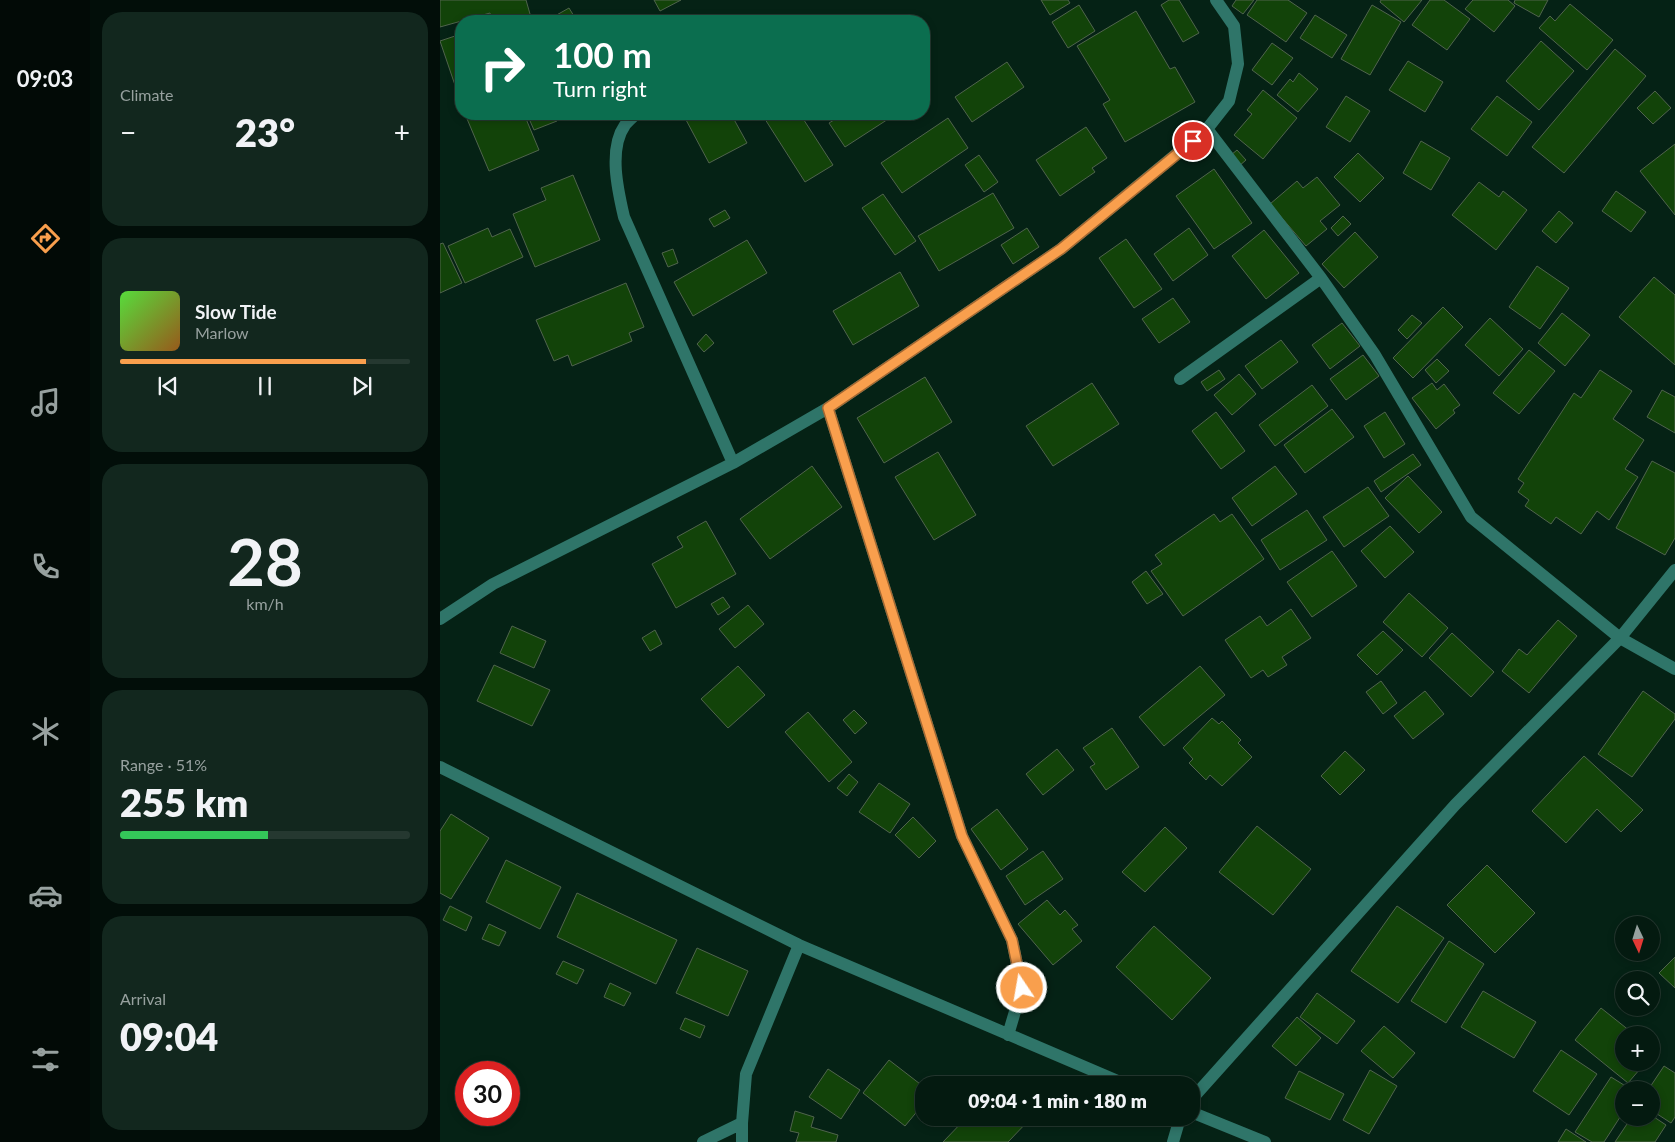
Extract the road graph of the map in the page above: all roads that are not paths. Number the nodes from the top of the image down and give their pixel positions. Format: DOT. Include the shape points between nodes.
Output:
graph roads {
  1 [pos="1216,0"];
  2 [pos="630,120"];
  3 [pos="1207,129"];
  4 [pos="1321,278"];
  5 [pos="1180,379"];
  6 [pos="828,408"];
  7 [pos="733,463"];
  8 [pos="1675,570"];
  9 [pos="440,619"];
  10 [pos="1620,638"];
  11 [pos="1675,669"];
  12 [pos="440,767"];
  13 [pos="799,945"];
  14 [pos="1008,1035"];
  15 [pos="1105,1076"];
  16 [pos="1200,1090"];
  17 [pos="1200,1116"];
  18 [pos="742,1123"];
  19 [pos="1178,1126"];
  20 [pos="703,1142"];
  21 [pos="742,1142"];
  22 [pos="1173,1142"];
  23 [pos="1265,1142"];
  1 -- 3 [label="street" via="1234,26 1238,64 1230,101"];
  2 -- 7 [label="street" via="624,126 617,148 616,180 624,217"];
  3 -- 4 [label="street"];
  3 -- 6 [label="street" via="1061,249"];
  4 -- 5 [label="street"];
  4 -- 10 [label="street" via="1375,355 1471,517"];
  6 -- 7 [label="street"];
  6 -- 14 [label="street" via="962,836 1012,940 1022,988"];
  7 -- 9 [label="street" via="494,584"];
  8 -- 10 [label="street"];
  10 -- 11 [label="street"];
  10 -- 16 [label="street" via="1455,805"];
  12 -- 13 [label="street"];
  13 -- 14 [label="street"];
  13 -- 18 [label="street" via="746,1074"];
  14 -- 15 [label="street"];
  17 -- 23 [label="street"];
  18 -- 20 [label="street"];
  18 -- 21 [label="street"];
  19 -- 22 [label="street"];
}
